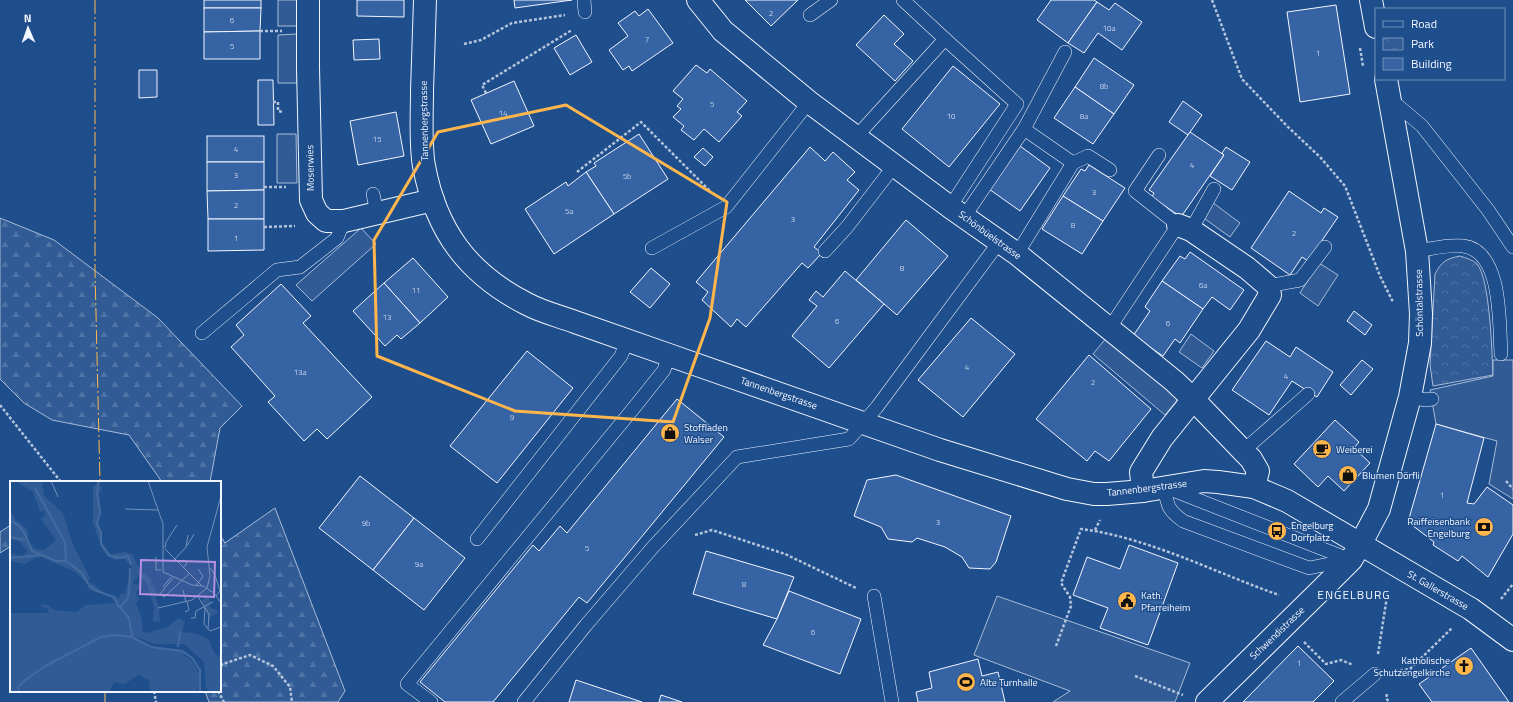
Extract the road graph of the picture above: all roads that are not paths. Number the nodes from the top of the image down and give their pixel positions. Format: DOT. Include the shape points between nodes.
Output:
graph roads {
  1 [pos="308,0"];
  2 [pos="425,0"];
  3 [pos="698,0"];
  4 [pos="831,0"];
  5 [pos="903,0"];
  6 [pos="1371,0"];
  7 [pos="810,16"];
  8 [pos="1375,22"];
  9 [pos="945,39"];
  10 [pos="1065,52"];
  11 [pos="1387,88"];
  12 [pos="810,102"];
  13 [pos="1024,129"];
  14 [pos="856,137"];
  15 [pos="1159,155"];
  16 [pos="1073,163"];
  17 [pos="894,166"];
  18 [pos="1110,170"];
  19 [pos="1214,189"];
  20 [pos="432,200"];
  21 [pos="957,212"];
  22 [pos="344,221"];
  23 [pos="1185,227"];
  24 [pos="1325,247"];
  25 [pos="1513,247"];
  26 [pos="652,248"];
  27 [pos="1008,248"];
  28 [pos="825,251"];
  29 [pos="1417,251"];
  30 [pos="1268,286"];
  31 [pos="1110,329"];
  32 [pos="202,333"];
  33 [pos="627,341"];
  34 [pos="1501,354"];
  35 [pos="669,355"];
  36 [pos="1308,394"];
  37 [pos="1410,397"];
  38 [pos="1194,400"];
  39 [pos="1432,400"];
  40 [pos="864,423"];
  41 [pos="1243,451"];
  42 [pos="1164,487"];
  43 [pos="1254,487"];
  44 [pos="1143,491"];
  45 [pos="477,539"];
  46 [pos="1356,552"];
  47 [pos="874,596"];
  48 [pos="1513,640"];
  49 [pos="1376,674"];
  50 [pos="431,702"];
  51 [pos="524,702"];
  52 [pos="892,702"];
  53 [pos="1207,702"];
  54 [pos="1342,702"];
  1 -- 22 [label="street, Moserwies" via="311,200 316,213 326,221"];
  2 -- 20 [label="street, Tannenbergstrasse" via="422,116 424,165"];
  3 -- 12 [label="street, Schönbüelstrasse" via="723,31"];
  4 -- 7 [label="lane"];
  5 -- 9 [label="lane"];
  6 -- 8 [label="street"];
  9 -- 14 [label="lane"];
  9 -- 21 [label="lane" via="1017,104"];
  10 -- 13 [label="lane"];
  11 -- 25 [label="lane" via="1422,126 1488,210"];
  11 -- 29 [label="street, Schöntalstrasse"];
  12 -- 14 [label="street, Schönbüelstrasse"];
  12 -- 26 [label="lane" via="726,207"];
  13 -- 16 [label="lane"];
  13 -- 21 [label="lane"];
  14 -- 17 [label="street, Schönbüelstrasse"];
  15 -- 23 [label="lane" via="1135,190"];
  16 -- 18 [label="lane" via="1088,156"];
  16 -- 27 [label="lane"];
  17 -- 21 [label="street, Schönbüelstrasse"];
  17 -- 28 [label="lane"];
  19 -- 23 [label="lane"];
  20 -- 22 [label="street, Moserwies" via="375,204"];
  20 -- 33 [label="street, Tannenbergstrasse" via="450,237 487,280 527,304"];
  21 -- 27 [label="street, Schönbüelstrasse"];
  22 -- 32 [label="lane" via="338,238 300,267 277,270"];
  23 -- 30 [label="street" via="1247,268"];
  23 -- 31 [label="lane"];
  24 -- 30 [label="lane" via="1300,280"];
  27 -- 31 [label="street, Schönbüelstrasse"];
  27 -- 40 [label="lane"];
  29 -- 34 [label="lane" via="1462,245 1475,250 1485,259 1495,286"];
  29 -- 37 [label="street, Schöntalstrasse" via="1420,343"];
  30 -- 38 [label="street" via="1270,294 1249,330"];
  31 -- 38 [label="street, Schönbüelstrasse"];
  33 -- 35 [label="street, Tannenbergstrasse"];
  33 -- 45 [label="lane" via="621,356"];
  35 -- 40 [label="street, Tannenbergstrasse"];
  35 -- 50 [label="lane" via="664,370 637,404 407,684"];
  36 -- 41 [label="lane"];
  37 -- 39 [label="lane"];
  37 -- 46 [label="street, Schöntalstrasse" via="1379,509"];
  38 -- 41 [label="street, Schönbüelstrasse"];
  38 -- 44 [label="street" via="1162,438 1141,472"];
  40 -- 44 [label="street, Tannenbergstrasse" via="940,450 1067,489 1094,494"];
  40 -- 51 [label="lane" via="849,439 737,457 653,547"];
  41 -- 43 [label="street, Schönbüelstrasse" via="1258,471"];
  42 -- 43 [label="street, Tannenbergstrasse" via="1204,481"];
  42 -- 44 [label="street, Tannenbergstrasse"];
  42 -- 46 [label="lane"];
  42 -- 46 [label="lane" via="1167,505 1183,521 1309,568"];
  43 -- 46 [label="street, Tannenbergstrasse" via="1287,501"];
  46 -- 48 [label="street, St. Gallerstrasse" via="1470,609"];
  46 -- 53 [label="street, Schwendistrasse"];
  47 -- 52 [label="lane"];
  49 -- 54 [label="lane"];
}
